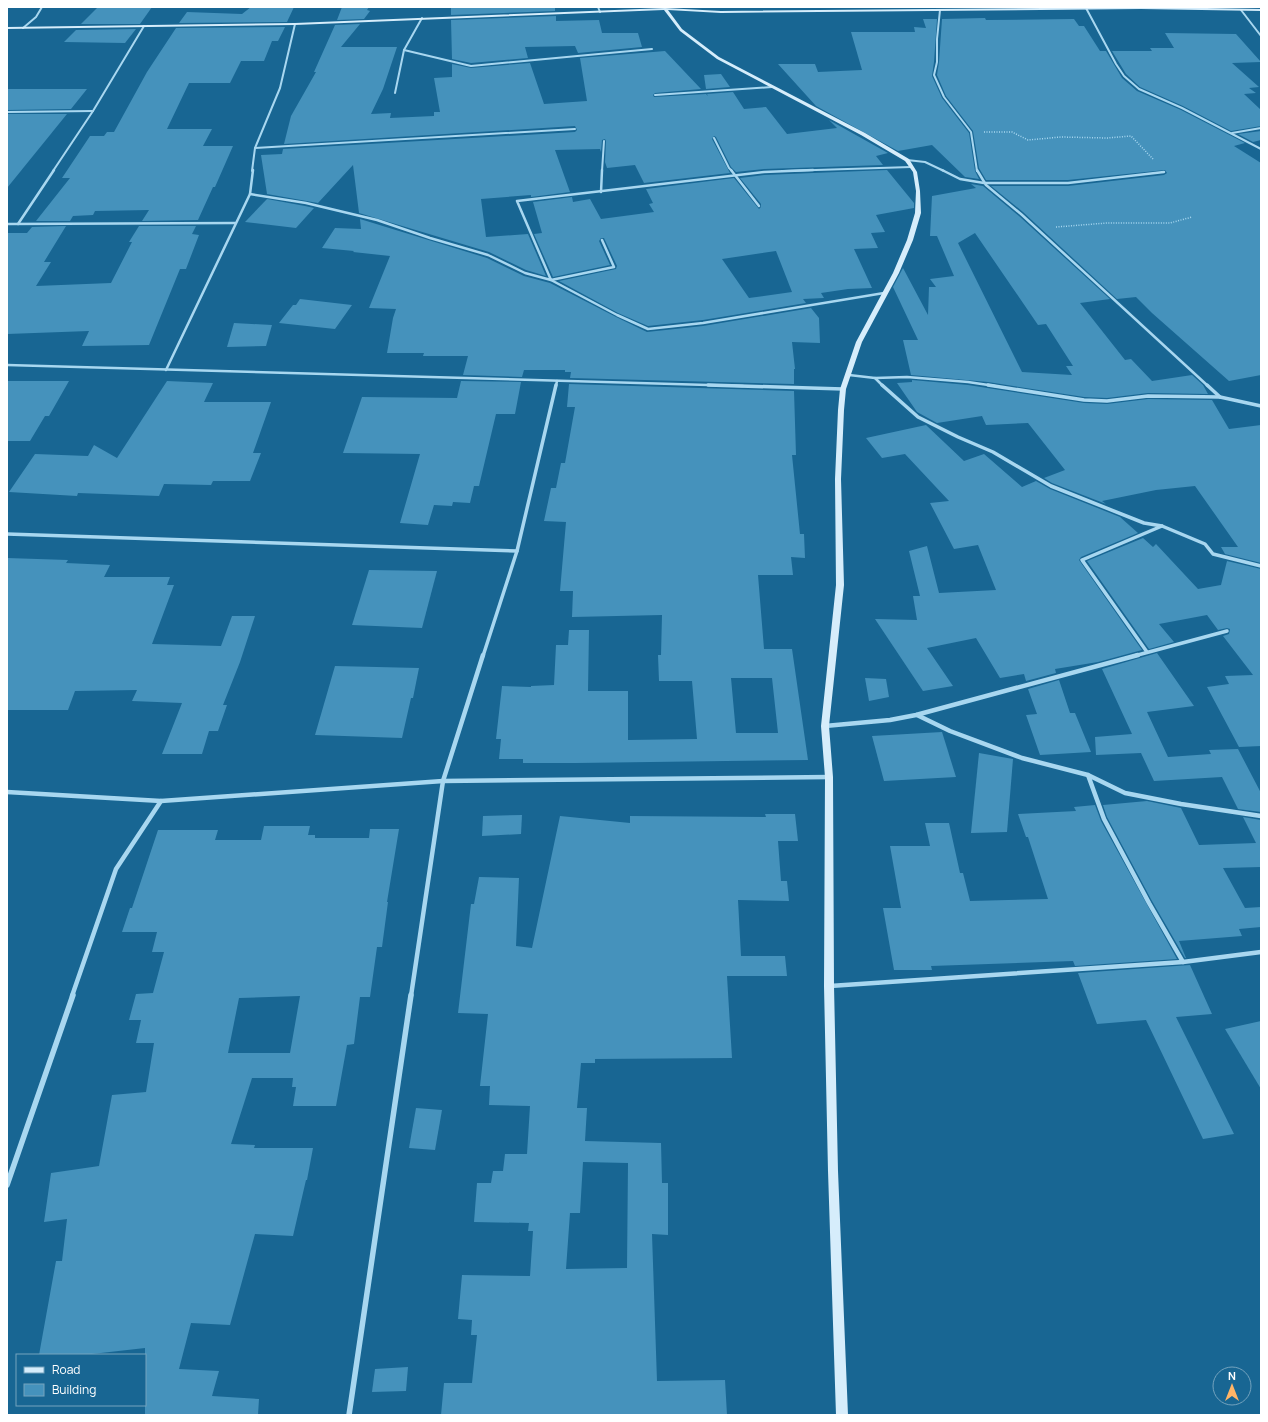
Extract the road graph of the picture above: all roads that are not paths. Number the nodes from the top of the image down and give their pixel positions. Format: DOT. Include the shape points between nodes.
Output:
graph roads {
  1 [pos="42,7"];
  2 [pos="598,7"];
  3 [pos="1141,7"];
  4 [pos="961,8"];
  5 [pos="1086,8"];
  6 [pos="838,9"];
  7 [pos="665,10"];
  8 [pos="940,10"];
  9 [pos="1241,10"];
  10 [pos="1261,10"];
  11 [pos="600,12"];
  12 [pos="422,18"];
  13 [pos="295,24"];
  14 [pos="144,26"];
  15 [pos="7,28"];
  16 [pos="23,28"];
  17 [pos="1261,36"];
  18 [pos="652,49"];
  19 [pos="404,50"];
  20 [pos="772,87"];
  21 [pos="395,93"];
  22 [pos="655,95"];
  23 [pos="92,111"];
  24 [pos="7,112"];
  25 [pos="1261,128"];
  26 [pos="575,129"];
  27 [pos="1231,134"];
  28 [pos="714,138"];
  29 [pos="604,141"];
  30 [pos="255,148"];
  31 [pos="1261,149"];
  32 [pos="909,163"];
  33 [pos="1164,172"];
  34 [pos="736,175"];
  35 [pos="984,183"];
  36 [pos="601,192"];
  37 [pos="250,194"];
  38 [pos="759,206"];
  39 [pos="236,222"];
  40 [pos="7,224"];
  41 [pos="18,224"];
  42 [pos="602,240"];
  43 [pos="551,280"];
  44 [pos="884,293"];
  45 [pos="7,365"];
  46 [pos="166,370"];
  47 [pos="849,375"];
  48 [pos="875,378"];
  49 [pos="557,381"];
  50 [pos="843,389"];
  51 [pos="1220,397"];
  52 [pos="1261,406"];
  53 [pos="1162,526"];
  54 [pos="7,534"];
  55 [pos="517,551"];
  56 [pos="1261,566"];
  57 [pos="1227,631"];
  58 [pos="1147,652"];
  59 [pos="916,715"];
  60 [pos="825,726"];
  61 [pos="1088,775"];
  62 [pos="829,777"];
  63 [pos="443,781"];
  64 [pos="7,792"];
  65 [pos="161,800"];
  66 [pos="1261,816"];
  67 [pos="1261,952"];
  68 [pos="1183,962"];
  69 [pos="829,986"];
  70 [pos="7,1185"];
  71 [pos="349,1415"];
  72 [pos="842,1415"];
  1 -- 16 [label="street" via="36,18"];
  2 -- 11 [label="street"];
  3 -- 5 [label="street"];
  3 -- 9 [label="street"];
  4 -- 5 [label="street"];
  4 -- 8 [label="street"];
  5 -- 27 [label="street" via="1116,64 1139,90 1182,108"];
  6 -- 7 [label="street" via="721,12"];
  6 -- 8 [label="street"];
  7 -- 11 [label="street"];
  7 -- 20 [label="street" via="681,30 718,58"];
  8 -- 35 [label="street" via="934,75 944,97 971,132 975,164"];
  9 -- 10 [label="street"];
  9 -- 17 [label="street"];
  11 -- 12 [label="street"];
  12 -- 13 [label="street"];
  12 -- 19 [label="street"];
  13 -- 14 [label="street"];
  13 -- 30 [label="street" via="280,88"];
  14 -- 16 [label="street"];
  14 -- 23 [label="street"];
  15 -- 16 [label="street"];
  18 -- 19 [label="street" via="471,66"];
  19 -- 21 [label="street"];
  20 -- 22 [label="street"];
  20 -- 32 [label="street" via="870,138"];
  23 -- 24 [label="street"];
  23 -- 41 [label="street"];
  25 -- 27 [label="street"];
  26 -- 30 [label="street"];
  27 -- 31 [label="street"];
  28 -- 34 [label="street" via="729,168"];
  29 -- 36 [label="street"];
  30 -- 37 [label="street"];
  32 -- 34 [label="street"];
  32 -- 35 [label="street" via="925,162 960,179"];
  32 -- 44 [label="street" via="915,172 918,214 896,273"];
  33 -- 35 [label="street" via="1068,183"];
  34 -- 36 [label="street"];
  34 -- 38 [label="street"];
  35 -- 51 [label="street" via="1038,229"];
  36 -- 43 [label="street" via="517,200"];
  37 -- 39 [label="street"];
  37 -- 43 [label="street" via="306,203 377,220 488,255 526,273"];
  39 -- 41 [label="street"];
  39 -- 46 [label="street"];
  40 -- 41 [label="street"];
  42 -- 43 [label="street" via="614,267"];
  43 -- 44 [label="street" via="648,329 703,323"];
  44 -- 47 [label="street" via="859,342"];
  45 -- 46 [label="street"];
  46 -- 49 [label="street"];
  47 -- 48 [label="street"];
  47 -- 50 [label="street"];
  48 -- 51 [label="street" via="907,377 968,382 1084,400 1107,401 1148,396"];
  48 -- 53 [label="street" via="918,417 958,438 993,452 1051,486 1144,523"];
  49 -- 50 [label="street"];
  49 -- 55 [label="street"];
  50 -- 60 [label="street" via="838,479 840,585"];
  51 -- 52 [label="street"];
  53 -- 56 [label="street" via="1205,544 1213,554"];
  53 -- 58 [label="street" via="1082,560"];
  54 -- 55 [label="street"];
  55 -- 63 [label="street"];
  57 -- 58 [label="street"];
  58 -- 59 [label="street"];
  59 -- 60 [label="street"];
  59 -- 61 [label="street" via="950,731 1022,758"];
  60 -- 62 [label="street"];
  61 -- 66 [label="street" via="1125,793"];
  61 -- 68 [label="street" via="1104,819 1148,903"];
  62 -- 63 [label="street"];
  62 -- 69 [label="street"];
  63 -- 65 [label="street"];
  63 -- 71 [label="street"];
  64 -- 65 [label="street"];
  65 -- 70 [label="street" via="116,868"];
  67 -- 68 [label="street"];
  68 -- 69 [label="street"];
  69 -- 72 [label="street"];
}
